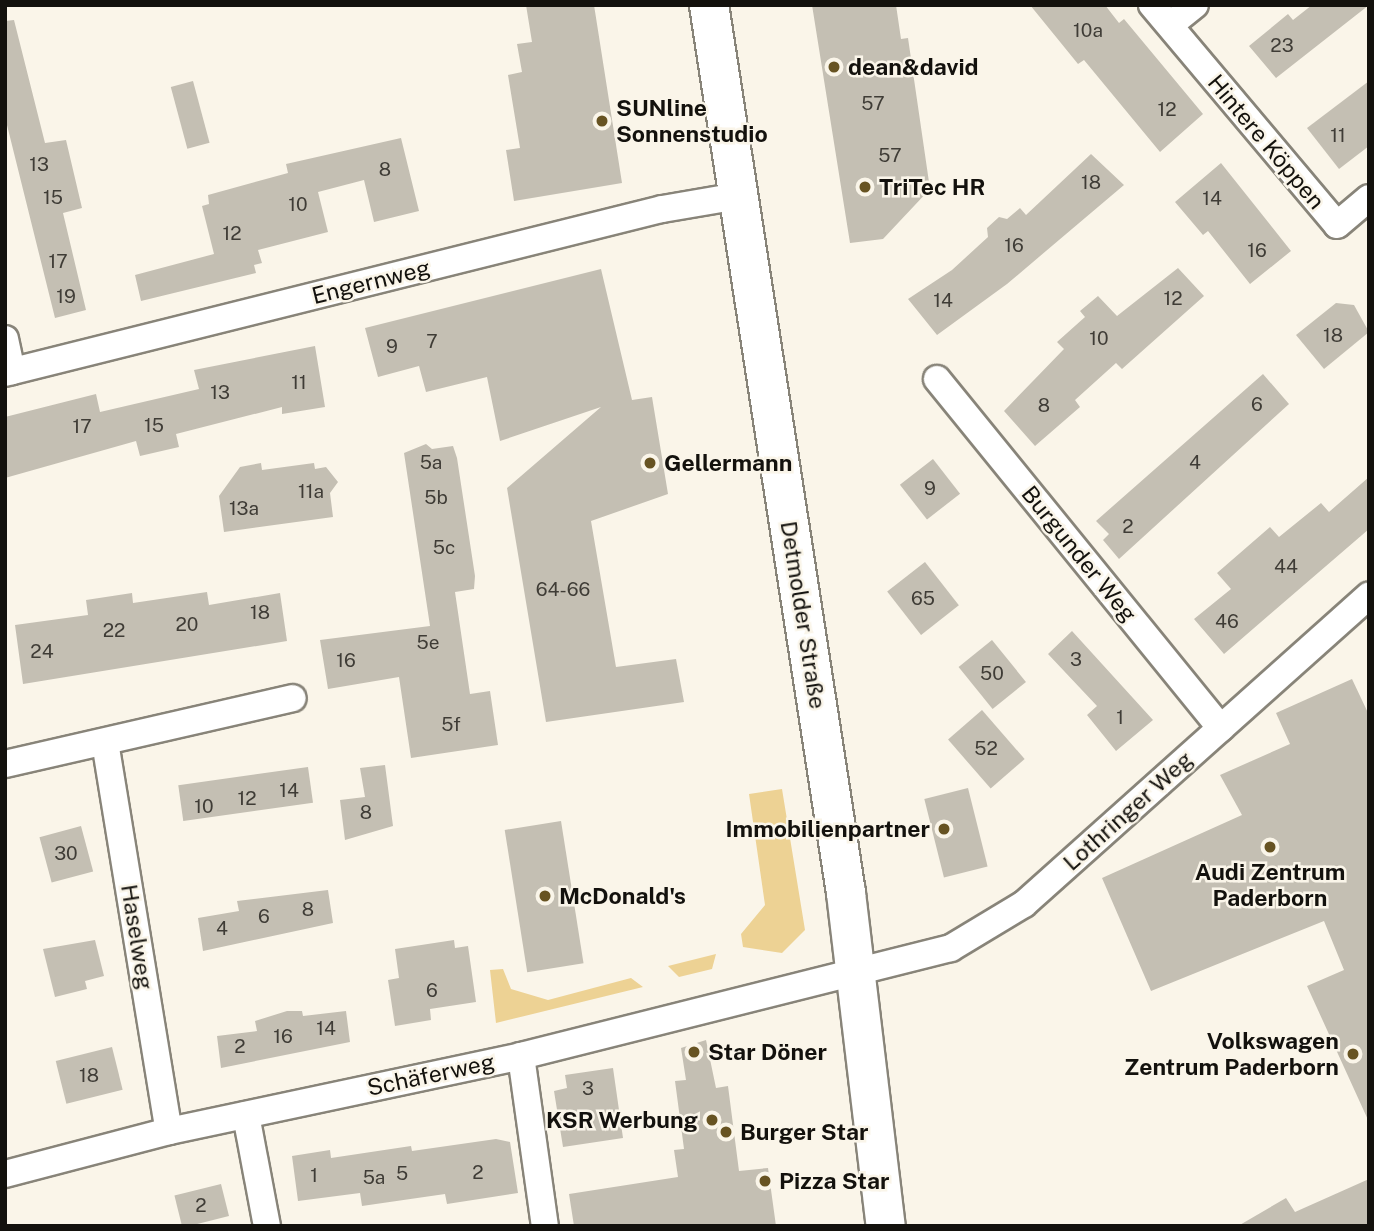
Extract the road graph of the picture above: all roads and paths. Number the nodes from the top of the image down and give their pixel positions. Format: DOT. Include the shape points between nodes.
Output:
graph roads {
  1 [pos="709,5"];
  2 [pos="1152,5"];
  3 [pos="1195,5"];
  4 [pos="1170,26"];
  5 [pos="738,197"];
  6 [pos="1369,198"];
  7 [pos="5,339"];
  8 [pos="9,372"];
  9 [pos="937,379"];
  10 [pos="1369,594"];
  11 [pos="293,698"];
  12 [pos="1221,728"];
  13 [pos="105,742"];
  14 [pos="5,764"];
  15 [pos="855,971"];
  16 [pos="521,1056"];
  17 [pos="246,1115"];
  18 [pos="169,1131"];
  19 [pos="5,1174"];
  20 [pos="267,1226"];
  21 [pos="545,1226"];
  22 [pos="886,1226"];
  1 -- 5 [label="main road, Detmolder Straße"];
  2 -- 4 [label="street, Hintere Köppen"];
  3 -- 4 [label="street"];
  4 -- 6 [label="street, Hintere Köppen" via="1337,225"];
  5 -- 8 [label="street, Engernweg" via="662,209"];
  5 -- 15 [label="main road, Detmolder Straße"];
  7 -- 8 [label="street"];
  9 -- 12 [label="street, Burgunder Weg"];
  10 -- 12 [label="street, Lothringer Weg"];
  11 -- 13 [label="street"];
  12 -- 15 [label="street, Lothringer Weg" via="1024,904 951,948"];
  13 -- 14 [label="street"];
  13 -- 18 [label="street, Haselweg"];
  15 -- 16 [label="street, Schäferweg"];
  15 -- 22 [label="main road, Detmolder Straße"];
  16 -- 17 [label="street, Schäferweg"];
  16 -- 21 [label="street"];
  17 -- 18 [label="street, Schäferweg"];
  17 -- 20 [label="street"];
  18 -- 19 [label="street, Schäferweg"];
}
